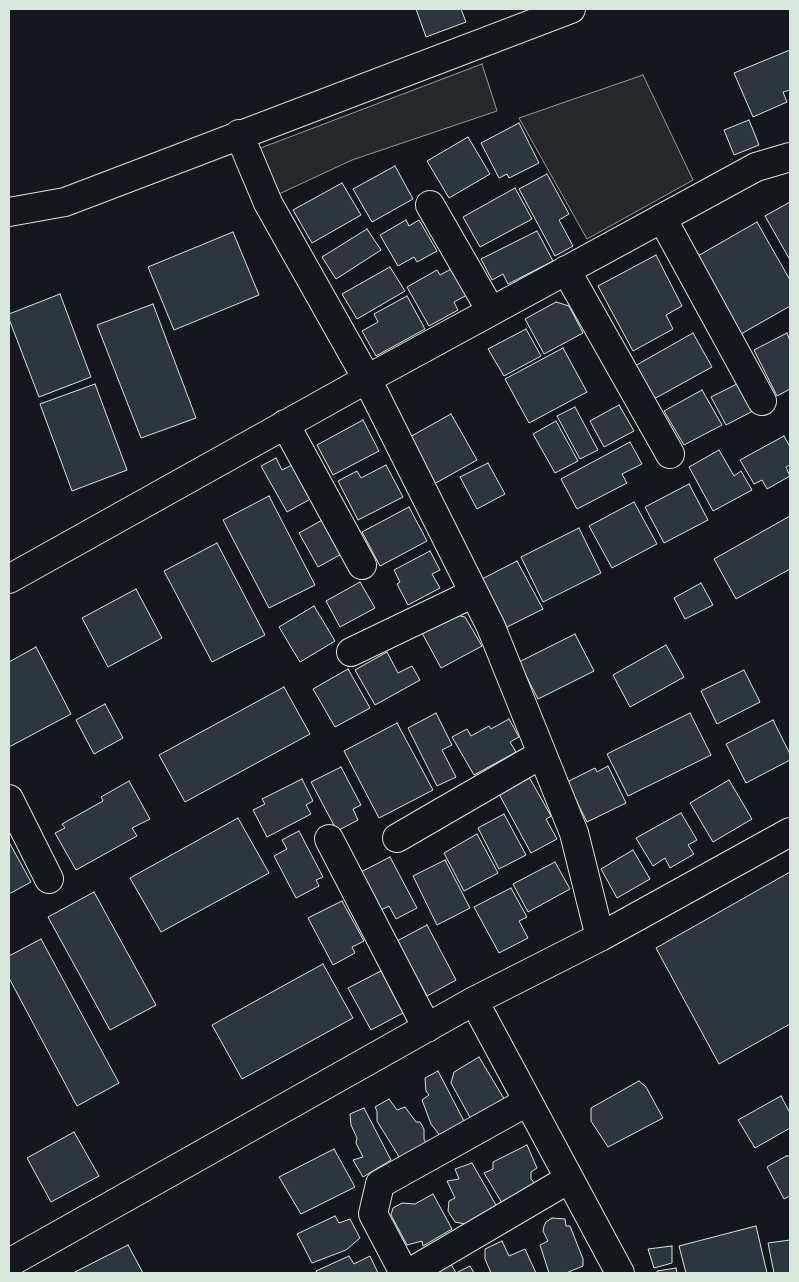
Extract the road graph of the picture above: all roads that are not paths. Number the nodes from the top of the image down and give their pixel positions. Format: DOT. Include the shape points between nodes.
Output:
graph roads {
  1 [pos="571,9"];
  2 [pos="239,134"];
  3 [pos="790,157"];
  4 [pos="430,204"];
  5 [pos="9,212"];
  6 [pos="662,218"];
  7 [pos="566,270"];
  8 [pos="491,311"];
  9 [pos="367,378"];
  10 [pos="762,401"];
  11 [pos="285,424"];
  12 [pos="670,454"];
  13 [pos="362,566"];
  14 [pos="9,579"];
  15 [pos="474,593"];
  16 [pos="351,652"];
  17 [pos="542,754"];
  18 [pos="9,799"];
  19 [pos="790,832"];
  20 [pos="397,838"];
  21 [pos="329,839"];
  22 [pos="49,879"];
  23 [pos="600,937"];
  24 [pos="474,1001"];
  25 [pos="427,1028"];
  26 [pos="527,1102"];
  27 [pos="569,1179"];
  28 [pos="9,1263"];
  29 [pos="404,1273"];
  30 [pos="409,1273"];
  31 [pos="620,1273"];
  1 -- 2 [label="street"];
  2 -- 5 [label="street" via="66,202"];
  2 -- 9 [label="street" via="268,203"];
  3 -- 6 [label="street" via="756,167"];
  4 -- 8 [label="street"];
  6 -- 7 [label="street"];
  6 -- 10 [label="street"];
  7 -- 8 [label="street"];
  7 -- 12 [label="street"];
  8 -- 9 [label="street"];
  9 -- 11 [label="street"];
  9 -- 15 [label="street"];
  11 -- 13 [label="street"];
  11 -- 14 [label="street"];
  15 -- 16 [label="street"];
  15 -- 17 [label="street"];
  17 -- 20 [label="street"];
  17 -- 23 [label="street" via="574,833"];
  18 -- 22 [label="street"];
  19 -- 23 [label="street"];
  21 -- 25 [label="street"];
  23 -- 24 [label="street"];
  24 -- 25 [label="street"];
  24 -- 26 [label="street"];
  25 -- 28 [label="street"];
  26 -- 27 [label="street"];
  26 -- 29 [label="street" via="380,1184 373,1214"];
  27 -- 30 [label="street"];
  27 -- 31 [label="street"];
}
